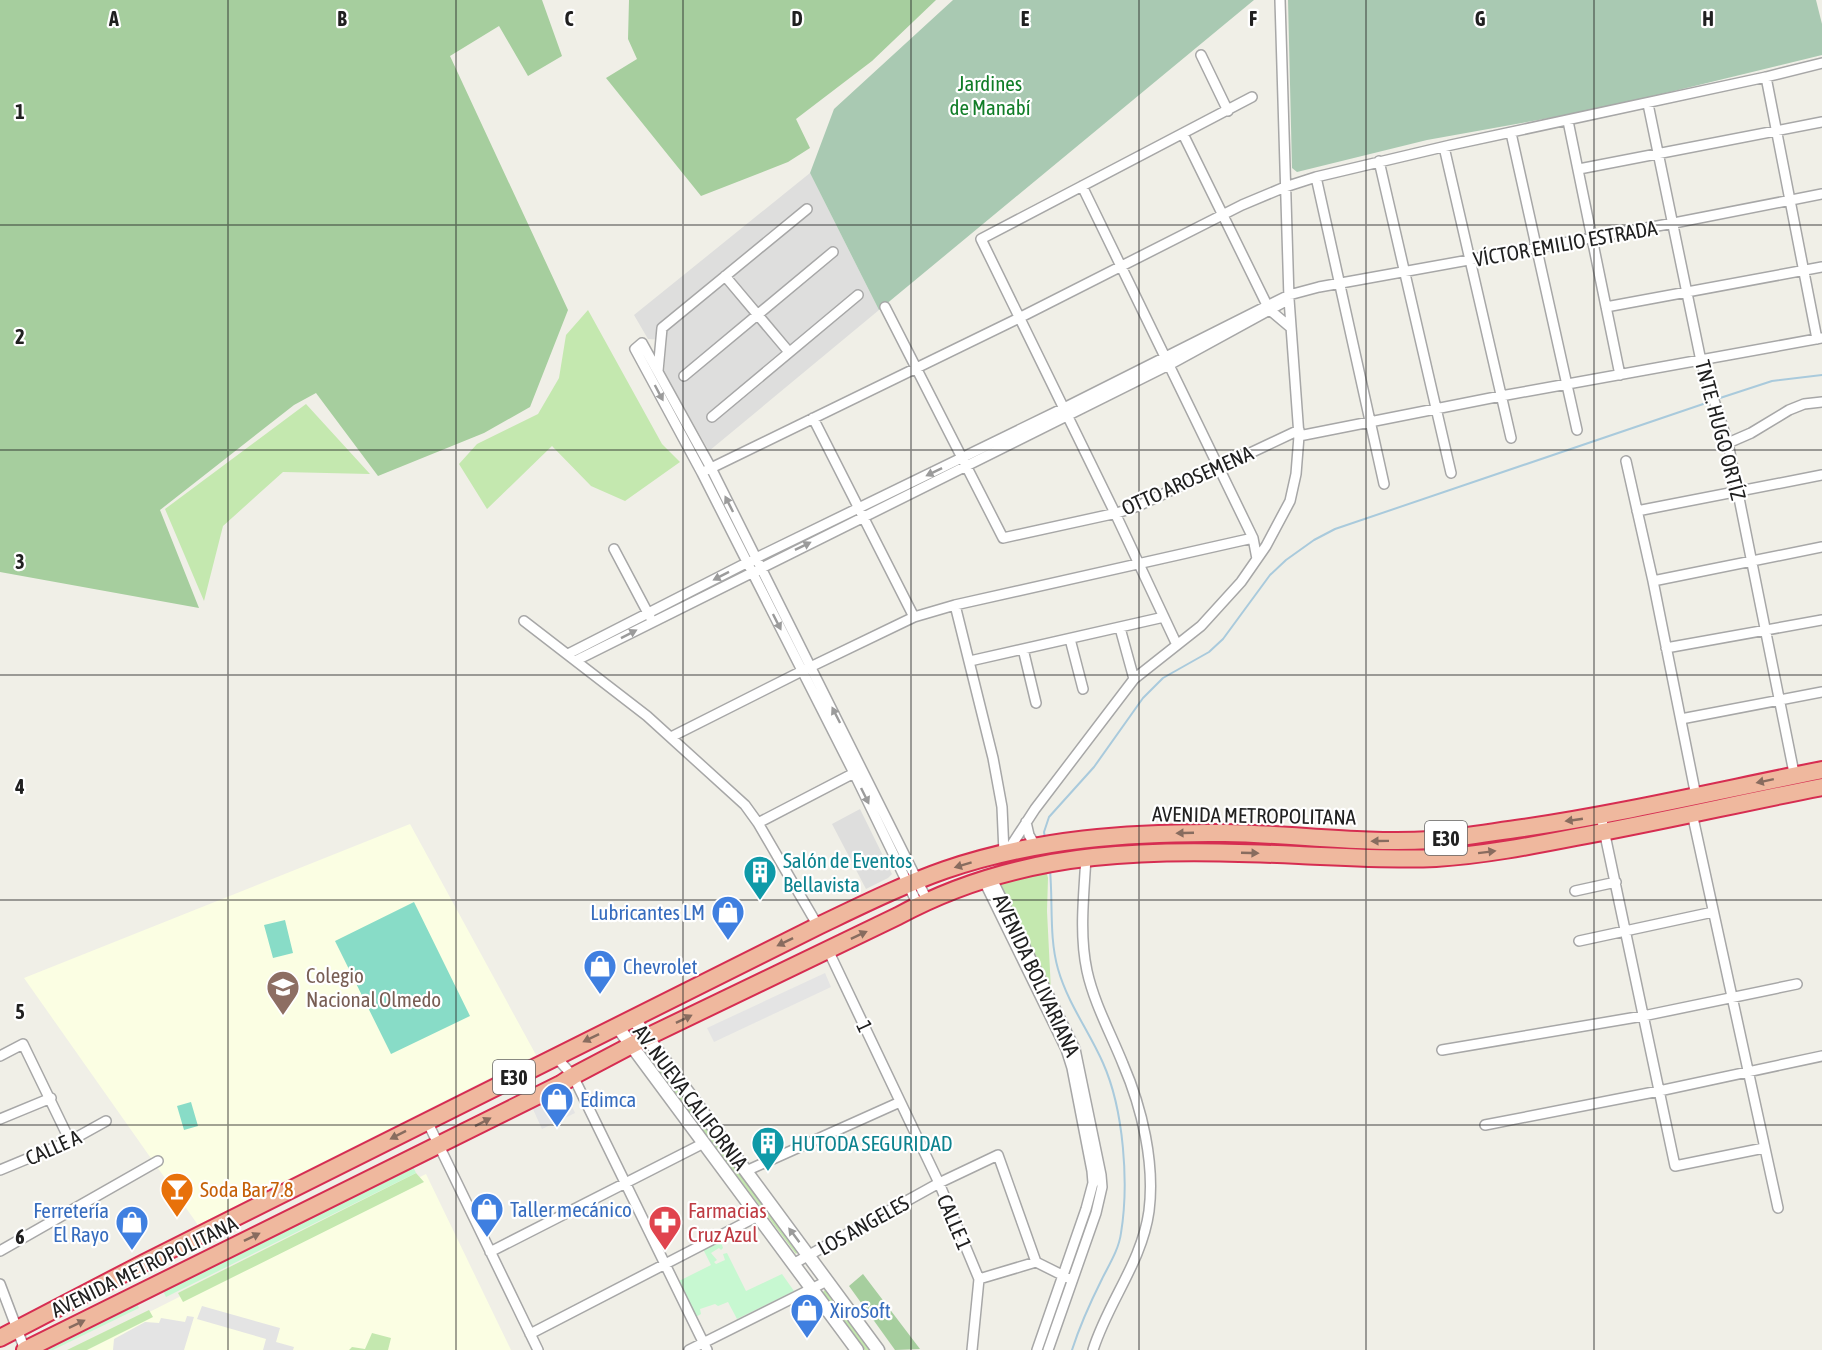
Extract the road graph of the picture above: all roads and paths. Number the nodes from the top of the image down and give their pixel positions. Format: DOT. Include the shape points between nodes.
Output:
graph roads {
  1 [pos="1280,0"];
  2 [pos="1201,55"];
  3 [pos="1822,63"];
  4 [pos="1766,77"];
  5 [pos="1252,97"];
  6 [pos="1648,104"];
  7 [pos="1228,111"];
  8 [pos="1568,121"];
  9 [pos="1822,122"];
  10 [pos="1777,131"];
  11 [pos="1511,133"];
  12 [pos="1183,134"];
  13 [pos="1443,147"];
  14 [pos="1659,154"];
  15 [pos="1379,161"];
  16 [pos="1579,169"];
  17 [pos="1316,177"];
  18 [pos="1082,186"];
  19 [pos="1285,187"];
  20 [pos="1822,194"];
  21 [pos="1791,200"];
  22 [pos="807,209"];
  23 [pos="1223,215"];
  24 [pos="1674,223"];
  25 [pos="1593,238"];
  26 [pos="1537,248"];
  27 [pos="833,252"];
  28 [pos="1470,260"];
  29 [pos="1121,266"];
  30 [pos="1822,267"];
  31 [pos="1804,271"];
  32 [pos="1404,272"];
  33 [pos="725,276"];
  34 [pos="1340,283"];
  35 [pos="1687,292"];
  36 [pos="858,295"];
  37 [pos="1289,297"];
  38 [pos="885,307"];
  39 [pos="1606,307"];
  40 [pos="1269,308"];
  41 [pos="758,314"];
  42 [pos="1019,318"];
  43 [pos="1290,327"];
  44 [pos="1819,339"];
  45 [pos="789,352"];
  46 [pos="1167,361"];
  47 [pos="1702,364"];
  48 [pos="916,368"];
  49 [pos="658,371"];
  50 [pos="1620,375"];
  51 [pos="684,376"];
  52 [pos="1566,384"];
  53 [pos="1501,396"];
  54 [pos="1822,402"];
  55 [pos="1436,408"];
  56 [pos="1066,412"];
  57 [pos="712,417"];
  58 [pos="813,418"];
  59 [pos="1370,421"];
  60 [pos="1577,430"];
  61 [pos="1299,433"];
  62 [pos="1511,438"];
  63 [pos="1728,443"];
  64 [pos="1626,461"];
  65 [pos="964,462"];
  66 [pos="1219,468"];
  67 [pos="706,471"];
  68 [pos="1451,473"];
  69 [pos="1822,476"];
  70 [pos="1384,484"];
  71 [pos="1739,491"];
  72 [pos="1637,511"];
  73 [pos="861,512"];
  74 [pos="1115,513"];
  75 [pos="1253,538"];
  76 [pos="1822,548"];
  77 [pos="614,549"];
  78 [pos="1257,560"];
  79 [pos="1753,561"];
  80 [pos="1139,564"];
  81 [pos="754,565"];
  82 [pos="1653,581"];
  83 [pos="955,604"];
  84 [pos="650,617"];
  85 [pos="914,617"];
  86 [pos="1164,617"];
  87 [pos="1822,620"];
  88 [pos="524,621"];
  89 [pos="1120,628"];
  90 [pos="1767,630"];
  91 [pos="1070,639"];
  92 [pos="1177,645"];
  93 [pos="1666,648"];
  94 [pos="1023,649"];
  95 [pos="568,654"];
  96 [pos="577,660"];
  97 [pos="970,661"];
  98 [pos="812,667"];
  99 [pos="802,671"];
  100 [pos="1134,679"];
  101 [pos="1083,689"];
  102 [pos="1822,692"];
  103 [pos="1780,700"];
  104 [pos="1036,703"];
  105 [pos="1681,719"];
  106 [pos="671,737"];
  107 [pos="1822,770"];
  108 [pos="858,771"];
  109 [pos="1796,784"];
  110 [pos="1822,787"];
  111 [pos="1696,796"];
  112 [pos="1692,814"];
  113 [pos="1026,822"];
  114 [pos="758,823"];
  115 [pos="1603,824"];
  116 [pos="1332,838"];
  117 [pos="1038,846"];
  118 [pos="1006,853"];
  119 [pos="1331,856"];
  120 [pos="1086,857"];
  121 [pos="987,878"];
  122 [pos="914,882"];
  123 [pos="1616,882"];
  124 [pos="1575,891"];
  125 [pos="923,902"];
  126 [pos="1713,912"];
  127 [pos="818,926"];
  128 [pos="1626,931"];
  129 [pos="1579,941"];
  130 [pos="828,950"];
  131 [pos="1797,984"];
  132 [pos="1731,998"];
  133 [pos="1643,1016"];
  134 [pos="633,1018"];
  135 [pos="617,1026"];
  136 [pos="647,1037"];
  137 [pos="631,1045"];
  138 [pos="1442,1050"];
  139 [pos="0,1056"];
  140 [pos="555,1056"];
  141 [pos="1822,1056"];
  142 [pos="1747,1072"];
  143 [pos="573,1076"];
  144 [pos="1659,1091"];
  145 [pos="51,1098"];
  146 [pos="900,1102"];
  147 [pos="0,1119"];
  148 [pos="106,1121"];
  149 [pos="427,1121"];
  150 [pos="1485,1125"];
  151 [pos="70,1141"];
  152 [pos="704,1143"];
  153 [pos="438,1145"];
  154 [pos="1764,1148"];
  155 [pos="158,1161"];
  156 [pos="0,1170"];
  157 [pos="746,1171"];
  158 [pos="625,1182"];
  159 [pos="939,1183"];
  160 [pos="1778,1208"];
  161 [pos="758,1216"];
  162 [pos="0,1251"];
  163 [pos="490,1251"];
  164 [pos="808,1256"];
  165 [pos="1036,1262"];
  166 [pos="665,1263"];
  167 [pos="793,1264"];
  168 [pos="1068,1277"];
  169 [pos="979,1279"];
  170 [pos="827,1281"];
  171 [pos="0,1284"];
  172 [pos="812,1288"];
  173 [pos="17,1330"];
  174 [pos="530,1334"];
  175 [pos="0,1338"];
  176 [pos="705,1346"];
  177 [pos="25,1350"];
  178 [pos="538,1350"];
  179 [pos="689,1350"];
  180 [pos="857,1350"];
  181 [pos="878,1350"];
  182 [pos="972,1350"];
  183 [pos="1037,1350"];
  184 [pos="1047,1350"];
  185 [pos="1093,1350"];
  1 -- 19 [label="street"];
  2 -- 7 [label="street"];
  3 -- 4 [label="street"];
  4 -- 6 [label="street"];
  4 -- 10 [label="street"];
  5 -- 7 [label="street"];
  6 -- 8 [label="street"];
  6 -- 14 [label="street, TNTE. HUGO ORTÍZ"];
  7 -- 12 [label="street"];
  8 -- 11 [label="street"];
  8 -- 16 [label="street"];
  9 -- 10 [label="street"];
  10 -- 14 [label="street"];
  10 -- 21 [label="street"];
  11 -- 13 [label="street"];
  11 -- 26 [label="street"];
  12 -- 18 [label="street"];
  12 -- 23 [label="street"];
  13 -- 15 [label="street"];
  13 -- 28 [label="street"];
  14 -- 16 [label="street"];
  14 -- 24 [label="street, TNTE. HUGO ORTÍZ"];
  15 -- 17 [label="street"];
  15 -- 32 [label="street"];
  16 -- 25 [label="street"];
  17 -- 19 [label="street"];
  17 -- 34 [label="street"];
  18 -- 29 [label="street"];
  18 -- 42 [label="street" via="981,239"];
  19 -- 23 [label="street"];
  19 -- 37 [label="street"];
  20 -- 21 [label="street, VÍCTOR EMILIO ESTRADA"];
  21 -- 24 [label="street, VÍCTOR EMILIO ESTRADA"];
  21 -- 31 [label="street"];
  22 -- 33 [label="street"];
  23 -- 29 [label="street"];
  23 -- 40 [label="street"];
  24 -- 25 [label="street, VÍCTOR EMILIO ESTRADA"];
  24 -- 35 [label="street, TNTE. HUGO ORTÍZ"];
  25 -- 26 [label="street, VÍCTOR EMILIO ESTRADA"];
  25 -- 39 [label="street"];
  26 -- 28 [label="street, VÍCTOR EMILIO ESTRADA"];
  26 -- 52 [label="street"];
  27 -- 41 [label="street"];
  28 -- 32 [label="street, VÍCTOR EMILIO ESTRADA"];
  28 -- 53 [label="street"];
  29 -- 42 [label="street"];
  29 -- 46 [label="street"];
  30 -- 31 [label="street"];
  31 -- 35 [label="street"];
  31 -- 44 [label="street"];
  32 -- 34 [label="street, VÍCTOR EMILIO ESTRADA"];
  32 -- 55 [label="street"];
  33 -- 41 [label="street"];
  33 -- 49 [label="street" via="662,328"];
  34 -- 37 [label="street, VÍCTOR EMILIO ESTRADA"];
  34 -- 59 [label="street"];
  35 -- 39 [label="street"];
  35 -- 47 [label="street, TNTE. HUGO ORTÍZ"];
  36 -- 45 [label="street"];
  37 -- 40 [label="street, VÍCTOR EMILIO ESTRADA"];
  37 -- 43 [label="street"];
  38 -- 48 [label="street"];
  39 -- 50 [label="street"];
  40 -- 43 [label="street"];
  40 -- 46 [label="street, VÍCTOR EMILIO ESTRADA"];
  41 -- 45 [label="street"];
  41 -- 51 [label="street"];
  42 -- 48 [label="street"];
  42 -- 56 [label="street"];
  43 -- 61 [label="street"];
  44 -- 47 [label="street, OTTO AROSEMENA"];
  45 -- 57 [label="street"];
  46 -- 56 [label="street, VÍCTOR EMILIO ESTRADA"];
  46 -- 66 [label="street"];
  47 -- 50 [label="street, OTTO AROSEMENA"];
  47 -- 63 [label="street, TNTE. HUGO ORTÍZ"];
  48 -- 58 [label="street"];
  48 -- 65 [label="street"];
  49 -- 67 [label="street"];
  49 -- 67 [label="street, one-way" via="642,343 635,349"];
  50 -- 52 [label="street, OTTO AROSEMENA"];
  52 -- 53 [label="street, OTTO AROSEMENA"];
  52 -- 60 [label="street"];
  53 -- 55 [label="street, OTTO AROSEMENA"];
  53 -- 62 [label="street"];
  54 -- 63 [label="street" via="1789,410"];
  55 -- 59 [label="street, OTTO AROSEMENA"];
  55 -- 68 [label="street"];
  56 -- 65 [label="street, VÍCTOR EMILIO ESTRADA"];
  56 -- 74 [label="street"];
  58 -- 67 [label="street"];
  58 -- 73 [label="street"];
  59 -- 61 [label="street, OTTO AROSEMENA"];
  59 -- 70 [label="street"];
  61 -- 66 [label="street, OTTO AROSEMENA"];
  61 -- 78 [label="street" via="1290,501"];
  63 -- 71 [label="street, TNTE. HUGO ORTÍZ"];
  64 -- 72 [label="street"];
  65 -- 73 [label="street, VÍCTOR EMILIO ESTRADA"];
  65 -- 74 [label="street, OTTO AROSEMENA" via="1003,538"];
  66 -- 74 [label="street, OTTO AROSEMENA"];
  66 -- 75 [label="street"];
  67 -- 81 [label="street"];
  69 -- 71 [label="street"];
  71 -- 72 [label="street"];
  71 -- 79 [label="street, TNTE. HUGO ORTÍZ"];
  72 -- 82 [label="street"];
  73 -- 81 [label="street, VÍCTOR EMILIO ESTRADA"];
  73 -- 85 [label="street"];
  74 -- 80 [label="street"];
  75 -- 78 [label="street"];
  75 -- 80 [label="street"];
  76 -- 79 [label="street"];
  77 -- 84 [label="street"];
  78 -- 92 [label="street" via="1216,610"];
  79 -- 82 [label="street"];
  79 -- 90 [label="street, TNTE. HUGO ORTÍZ"];
  80 -- 83 [label="street"];
  80 -- 86 [label="street"];
  81 -- 84 [label="street, VÍCTOR EMILIO ESTRADA"];
  81 -- 98 [label="street"];
  81 -- 99 [label="street, one-way"];
  82 -- 93 [label="street"];
  83 -- 85 [label="street"];
  83 -- 97 [label="street"];
  84 -- 95 [label="street"];
  96 -- 84 [label="street, one-way"];
  85 -- 98 [label="street"];
  86 -- 89 [label="street"];
  86 -- 92 [label="street"];
  87 -- 90 [label="street"];
  88 -- 95 [label="street"];
  89 -- 91 [label="street"];
  89 -- 100 [label="street"];
  90 -- 93 [label="street"];
  90 -- 103 [label="street, TNTE. HUGO ORTÍZ"];
  91 -- 94 [label="street"];
  91 -- 101 [label="street"];
  92 -- 100 [label="street"];
  93 -- 105 [label="street"];
  94 -- 97 [label="street"];
  94 -- 104 [label="street"];
  95 -- 96 [label="street"];
  96 -- 106 [label="street"];
  97 -- 118 [label="street" via="999,789"];
  98 -- 99 [label="street"];
  108 -- 98 [label="street, one-way"];
  99 -- 106 [label="street"];
  99 -- 108 [label="street"];
  100 -- 113 [label="street"];
  102 -- 103 [label="street"];
  103 -- 105 [label="street"];
  103 -- 109 [label="street, TNTE. HUGO ORTÍZ"];
  105 -- 111 [label="street"];
  106 -- 114 [label="street" via="740,799"];
  107 -- 109 [label="highway, AVENIDA METROPOLITANA / E30"];
  108 -- 114 [label="street"];
  108 -- 122 [label="street"];
  109 -- 110 [label="highway, E30"];
  109 -- 111 [label="highway, AVENIDA METROPOLITANA / E30, one-way"];
  109 -- 112 [label="highway, E30"];
  111 -- 112 [label="street"];
  111 -- 115 [label="highway, AVENIDA METROPOLITANA / E30"];
  112 -- 115 [label="highway, E30"];
  112 -- 126 [label="street"];
  113 -- 117 [label="street" via="1029,835"];
  113 -- 118 [label="street"];
  114 -- 127 [label="street"];
  115 -- 116 [label="highway, AVENIDA METROPOLITANA / E30, one-way" via="1432,840"];
  119 -- 115 [label="highway, E30, one-way" via="1436,858 1488,852"];
  115 -- 123 [label="street"];
  116 -- 117 [label="highway, AVENIDA METROPOLITANA / E30, one-way" via="1186,833"];
  116 -- 119 [label="highway"];
  117 -- 118 [label="highway, AVENIDA METROPOLITANA / E30"];
  118 -- 122 [label="highway, AVENIDA METROPOLITANA / E30, one-way"];
  120 -- 119 [label="highway, E30, one-way" via="1217,852"];
  120 -- 121 [label="highway, E30"];
  120 -- 185 [label="street" via="1083,936 1087,971 1134,1096 1147,1151 1150,1188 1148,1220 1141,1245"];
  121 -- 125 [label="highway, E30"];
  121 -- 168 [label="street, AVENIDA BOLIVARIANA" via="1072,1068 1093,1183"];
  122 -- 125 [label="street"];
  122 -- 127 [label="highway, AVENIDA METROPOLITANA / E30"];
  123 -- 124 [label="street"];
  123 -- 128 [label="street"];
  130 -- 125 [label="highway, E30, one-way"];
  126 -- 128 [label="street"];
  126 -- 132 [label="street"];
  127 -- 134 [label="highway, AVENIDA METROPOLITANA / E30, one-way"];
  128 -- 129 [label="street"];
  128 -- 133 [label="street"];
  136 -- 130 [label="highway, E30, one-way"];
  130 -- 146 [label="street, 1"];
  131 -- 132 [label="street"];
  132 -- 133 [label="street"];
  132 -- 142 [label="street"];
  133 -- 138 [label="street"];
  133 -- 144 [label="street"];
  134 -- 135 [label="highway, AVENIDA METROPOLITANA / E30"];
  134 -- 136 [label="street, AV. NUEVA CALIFORNIA"];
  135 -- 137 [label="street, AV. NUEVA CALIFORNIA"];
  135 -- 140 [label="highway, AVENIDA METROPOLITANA / E30, one-way"];
  136 -- 137 [label="highway, E30"];
  136 -- 157 [label="street, AV. NUEVA CALIFORNIA"];
  137 -- 143 [label="highway, E30"];
  137 -- 152 [label="street, AV. NUEVA CALIFORNIA"];
  139 -- 145 [label="street" via="23,1044"];
  140 -- 143 [label="street"];
  140 -- 149 [label="highway, AVENIDA METROPOLITANA / E30"];
  141 -- 142 [label="street"];
  142 -- 144 [label="street"];
  142 -- 154 [label="street"];
  153 -- 143 [label="highway, AVENIDA METROPOLITANA / E30, one-way"];
  143 -- 158 [label="street"];
  144 -- 150 [label="street"];
  144 -- 154 [label="street" via="1675,1166"];
  145 -- 147 [label="street"];
  145 -- 151 [label="street"];
  146 -- 157 [label="street"];
  146 -- 159 [label="street, CALLE 1"];
  148 -- 151 [label="street, CALLE A"];
  149 -- 153 [label="street"];
  149 -- 173 [label="highway, AVENIDA METROPOLITANA / E30, one-way"];
  151 -- 156 [label="street, CALLE A"];
  152 -- 158 [label="street"];
  152 -- 161 [label="street, AV. NUEVA CALIFORNIA"];
  153 -- 163 [label="street"];
  177 -- 153 [label="highway, AVENIDA METROPOLITANA / E30, one-way"];
  154 -- 160 [label="street"];
  155 -- 162 [label="street"];
  164 -- 157 [label="street, AV. NUEVA CALIFORNIA, one-way"];
  158 -- 163 [label="street"];
  158 -- 166 [label="street"];
  159 -- 164 [label="street, LOS ANGELES"];
  159 -- 165 [label="street, LOS ANGELES" via="998,1155"];
  159 -- 169 [label="street, CALLE 1"];
  161 -- 166 [label="street"];
  161 -- 167 [label="street, AV. NUEVA CALIFORNIA"];
  163 -- 174 [label="street"];
  164 -- 167 [label="street, LOS ANGELES"];
  164 -- 170 [label="street, AV. NUEVA CALIFORNIA"];
  165 -- 168 [label="street"];
  165 -- 169 [label="street"];
  166 -- 174 [label="street"];
  166 -- 176 [label="street"];
  167 -- 172 [label="street, AV. NUEVA CALIFORNIA"];
  168 -- 183 [label="street, AVENIDA BOLIVARIANA"];
  168 -- 184 [label="street, AVENIDA BOLIVARIANA"];
  169 -- 182 [label="street, CALLE 1"];
  170 -- 172 [label="street"];
  170 -- 181 [label="street, AV. NUEVA CALIFORNIA"];
  171 -- 173 [label="street"];
  172 -- 176 [label="street"];
  172 -- 180 [label="street, AV. NUEVA CALIFORNIA"];
  173 -- 175 [label="highway, AVENIDA METROPOLITANA / E30"];
  173 -- 177 [label="street"];
  174 -- 178 [label="street"];
  176 -- 179 [label="street"];
}
